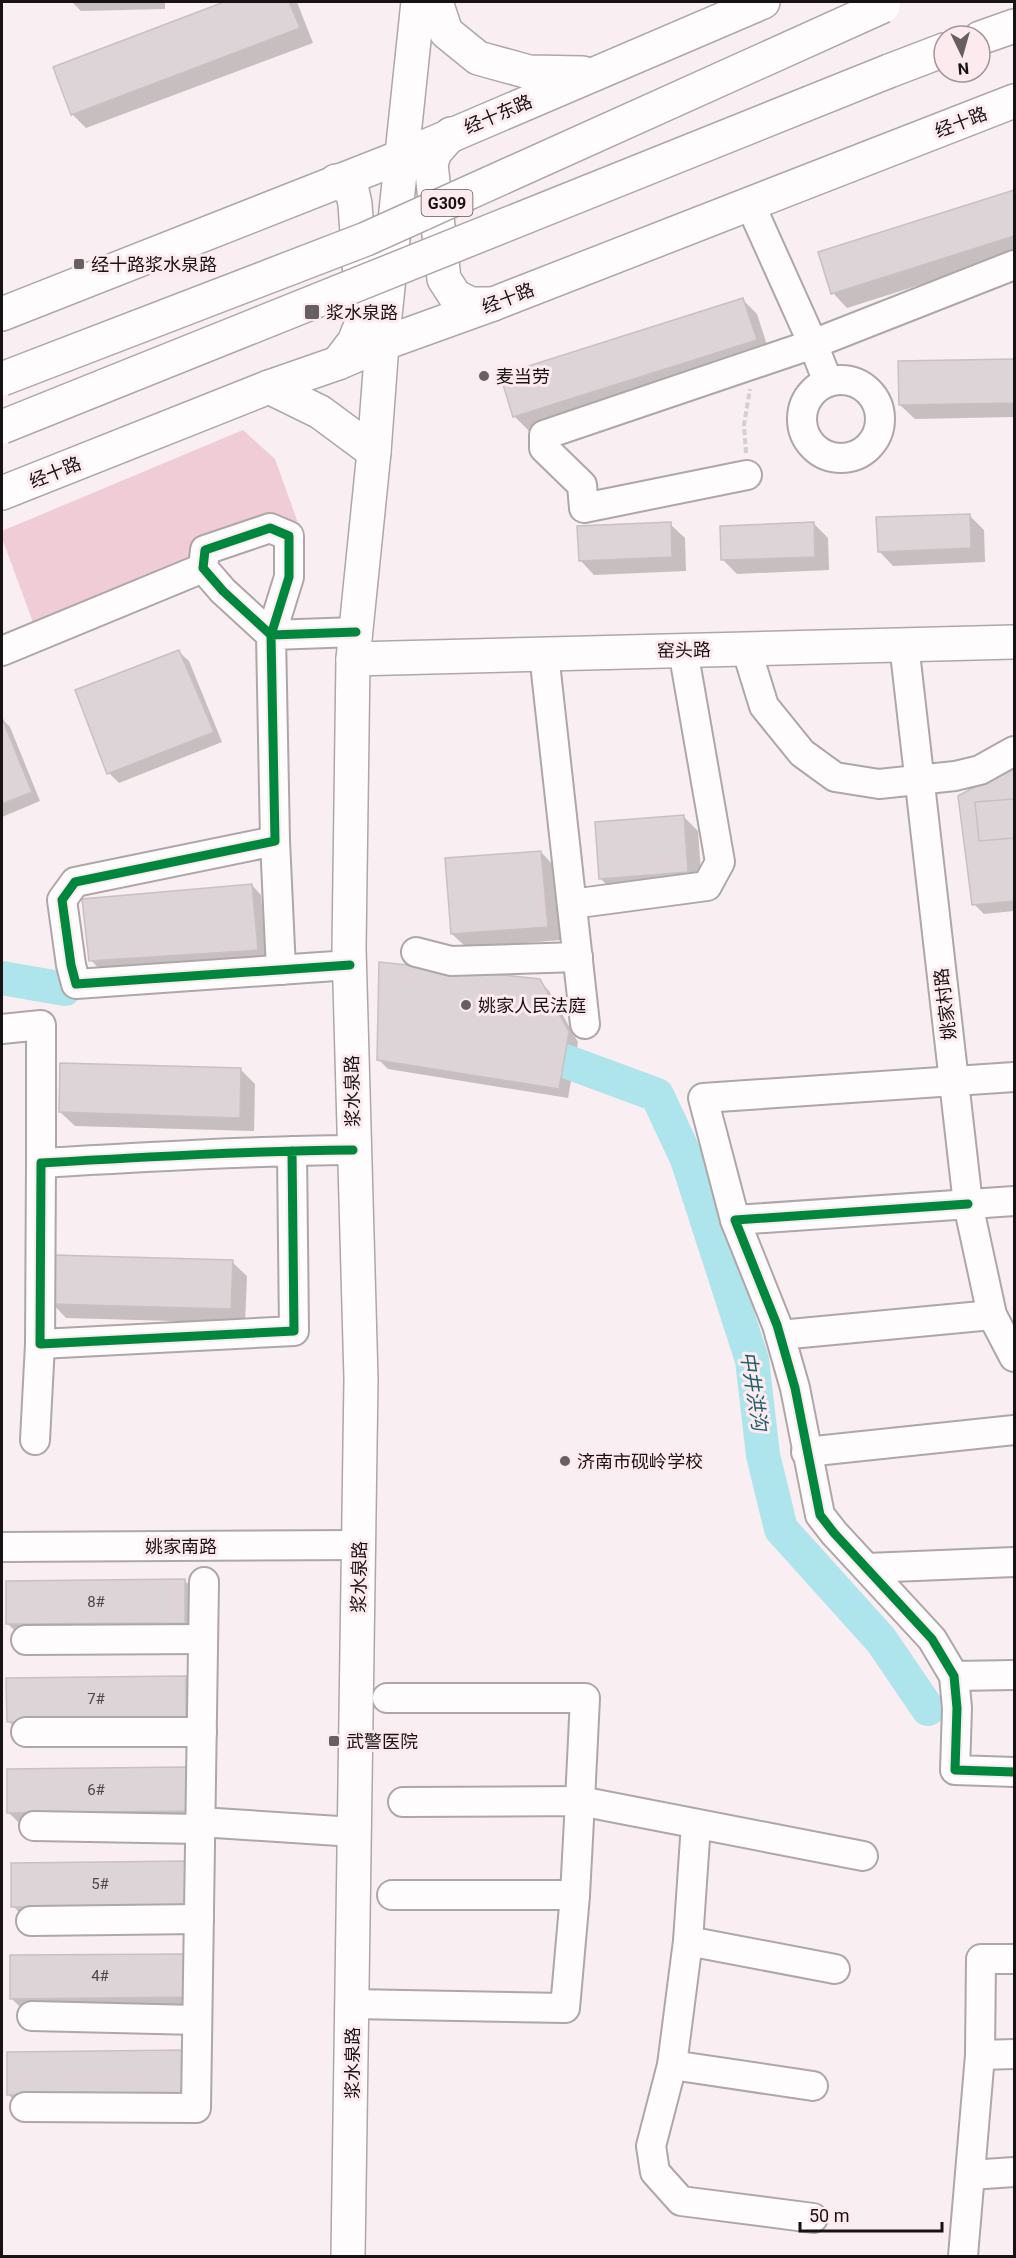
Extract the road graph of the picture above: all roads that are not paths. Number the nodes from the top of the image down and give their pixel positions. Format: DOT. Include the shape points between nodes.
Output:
graph roads {
  1 [pos="418,2"];
  2 [pos="436,2"];
  3 [pos="763,2"];
  4 [pos="889,4"];
  5 [pos="1014,26"];
  6 [pos="992,34"];
  7 [pos="932,55"];
  8 [pos="594,73"];
  9 [pos="1014,101"];
  10 [pos="451,134"];
  11 [pos="403,156"];
  12 [pos="336,181"];
  13 [pos="750,204"];
  14 [pos="1014,265"];
  15 [pos="493,304"];
  16 [pos="2,314"];
  17 [pos="382,344"];
  18 [pos="813,344"];
  19 [pos="338,363"];
  20 [pos="2,379"];
  21 [pos="828,382"];
  22 [pos="269,387"];
  23 [pos="2,427"];
  24 [pos="374,452"];
  25 [pos="747,475"];
  26 [pos="2,493"];
  27 [pos="203,568"];
  28 [pos="271,635"];
  29 [pos="1014,642"];
  30 [pos="904,644"];
  31 [pos="354,645"];
  32 [pos="746,648"];
  33 [pos="683,650"];
  34 [pos="2,651"];
  35 [pos="544,654"];
  36 [pos="1014,751"];
  37 [pos="919,781"];
  38 [pos="275,841"];
  39 [pos="572,904"];
  40 [pos="416,952"];
  41 [pos="578,957"];
  42 [pos="350,965"];
  43 [pos="280,970"];
  44 [pos="585,1024"];
  45 [pos="2,1029"];
  46 [pos="1014,1077"];
  47 [pos="955,1082"];
  48 [pos="353,1150"];
  49 [pos="292,1151"];
  50 [pos="41,1162"];
  51 [pos="1014,1201"];
  52 [pos="968,1204"];
  53 [pos="735,1220"];
  54 [pos="992,1315"];
  55 [pos="780,1335"];
  56 [pos="40,1344"];
  57 [pos="1014,1357"];
  58 [pos="1014,1430"];
  59 [pos="35,1440"];
  60 [pos="806,1452"];
  61 [pos="360,1545"];
  62 [pos="2,1547"];
  63 [pos="1014,1562"];
  64 [pos="867,1568"];
  65 [pos="204,1582"];
  66 [pos="26,1640"];
  67 [pos="203,1640"];
  68 [pos="1014,1675"];
  69 [pos="954,1676"];
  70 [pos="387,1698"];
  71 [pos="26,1732"];
  72 [pos="201,1732"];
  73 [pos="1014,1772"];
  74 [pos="580,1801"];
  75 [pos="403,1802"];
  76 [pos="696,1824"];
  77 [pos="200,1825"];
  78 [pos="34,1826"];
  79 [pos="354,1832"];
  80 [pos="863,1856"];
  81 [pos="392,1895"];
  82 [pos="575,1895"];
  83 [pos="199,1918"];
  84 [pos="30,1921"];
  85 [pos="688,1941"];
  86 [pos="1014,1959"];
  87 [pos="835,1969"];
  88 [pos="352,2004"];
  89 [pos="32,2016"];
  90 [pos="197,2020"];
  91 [pos="1014,2054"];
  92 [pos="980,2055"];
  93 [pos="672,2065"];
  94 [pos="813,2086"];
  95 [pos="25,2107"];
  96 [pos="1014,2172"];
  97 [pos="970,2175"];
  98 [pos="813,2218"];
  99 [pos="348,2256"];
  100 [pos="963,2256"];
  1 -- 11 [label="main road, 浆水泉路"];
  2 -- 8 [label="main road" via="446,32 478,58 529,72"];
  3 -- 8 [label="main road"];
  4 -- 20 [label="main road, G309, bridge" via="366,239"];
  5 -- 6 [label="main road"];
  7 -- 23 [label="main road, G309, bridge"];
  8 -- 10 [label="main road, 经十东路"];
  9 -- 13 [label="main road, 经十路"];
  10 -- 11 [label="main road, 经十东路"];
  10 -- 15 [label="main road" via="435,152 431,164 444,279 455,296 471,303"];
  11 -- 12 [label="main road"];
  11 -- 17 [label="main road, 浆水泉路"];
  12 -- 16 [label="main road"];
  12 -- 19 [label="main road" via="352,190 355,204 363,320 354,342"];
  13 -- 15 [label="main road, 经十路"];
  13 -- 18 [label="street"];
  14 -- 18 [label="street"];
  15 -- 17 [label="main road, 经十路"];
  17 -- 19 [label="main road, 经十路"];
  17 -- 24 [label="main road, 浆水泉路"];
  18 -- 21 [label="street"];
  18 -- 25 [label="street" via="544,435 544,448 582,485 584,508"];
  19 -- 22 [label="main road, 经十路"];
  22 -- 24 [label="main road" via="320,412"];
  22 -- 26 [label="main road, 经十路"];
  24 -- 31 [label="main road, 浆水泉路"];
  27 -- 28 [label="street"];
  27 -- 28 [label="street" via="205,550 270,528 289,536 289,577"];
  27 -- 34 [label="street"];
  28 -- 31 [label="street"];
  28 -- 38 [label="street"];
  29 -- 30 [label="main road, 窑头路"];
  30 -- 32 [label="main road, 窑头路"];
  30 -- 37 [label="street, 姚家村路"];
  31 -- 35 [label="main road, 窑头路"];
  31 -- 42 [label="main road, 浆水泉路"];
  32 -- 33 [label="main road, 窑头路"];
  32 -- 37 [label="street" via="764,706 802,753 835,777 879,784"];
  33 -- 35 [label="main road, 窑头路"];
  33 -- 39 [label="street" via="720,862 707,886"];
  35 -- 39 [label="street"];
  36 -- 37 [label="street" via="980,770"];
  37 -- 47 [label="street, 姚家村路"];
  38 -- 43 [label="street"];
  38 -- 43 [label="street" via="75,882 62,900 76,984"];
  39 -- 41 [label="street"];
  40 -- 41 [label="street" via="451,961"];
  41 -- 44 [label="street"];
  42 -- 43 [label="street"];
  42 -- 48 [label="main road, 浆水泉路"];
  45 -- 50 [label="street" via="40,1025"];
  46 -- 47 [label="street"];
  47 -- 52 [label="street, 姚家村路"];
  47 -- 53 [label="street" via="703,1098"];
  48 -- 49 [label="street"];
  48 -- 61 [label="main road, 浆水泉路" via="361,1379"];
  49 -- 50 [label="street"];
  49 -- 56 [label="street" via="294,1331"];
  50 -- 56 [label="street"];
  51 -- 52 [label="street"];
  52 -- 53 [label="street"];
  52 -- 54 [label="street, 姚家村路"];
  53 -- 55 [label="street"];
  54 -- 55 [label="street"];
  54 -- 57 [label="street, 姚家村路"];
  55 -- 60 [label="street" via="795,1388"];
  56 -- 59 [label="street"];
  58 -- 60 [label="street"];
  60 -- 64 [label="street" via="820,1515"];
  61 -- 62 [label="street, 姚家南路"];
  61 -- 79 [label="main road, 浆水泉路"];
  63 -- 64 [label="street"];
  64 -- 69 [label="street" via="932,1640"];
  65 -- 67 [label="street"];
  66 -- 67 [label="street"];
  67 -- 72 [label="street"];
  68 -- 69 [label="street"];
  69 -- 73 [label="street" via="955,1770"];
  70 -- 74 [label="street" via="585,1698"];
  71 -- 72 [label="street"];
  72 -- 77 [label="street"];
  74 -- 75 [label="street"];
  74 -- 76 [label="street"];
  74 -- 82 [label="street"];
  76 -- 80 [label="street"];
  76 -- 85 [label="street"];
  77 -- 78 [label="street"];
  77 -- 79 [label="street"];
  77 -- 83 [label="street"];
  79 -- 88 [label="main road, 浆水泉路"];
  81 -- 82 [label="street"];
  82 -- 88 [label="street" via="565,2008"];
  83 -- 84 [label="street"];
  83 -- 90 [label="street"];
  85 -- 87 [label="street"];
  85 -- 93 [label="street"];
  86 -- 92 [label="street" via="981,1959"];
  88 -- 99 [label="main road, 浆水泉路"];
  89 -- 90 [label="street"];
  90 -- 95 [label="street" via="196,2108"];
  91 -- 92 [label="street"];
  92 -- 97 [label="street"];
  93 -- 94 [label="street"];
  93 -- 98 [label="street" via="651,2146 655,2172 681,2201"];
  96 -- 97 [label="street"];
  97 -- 100 [label="street"];
}
